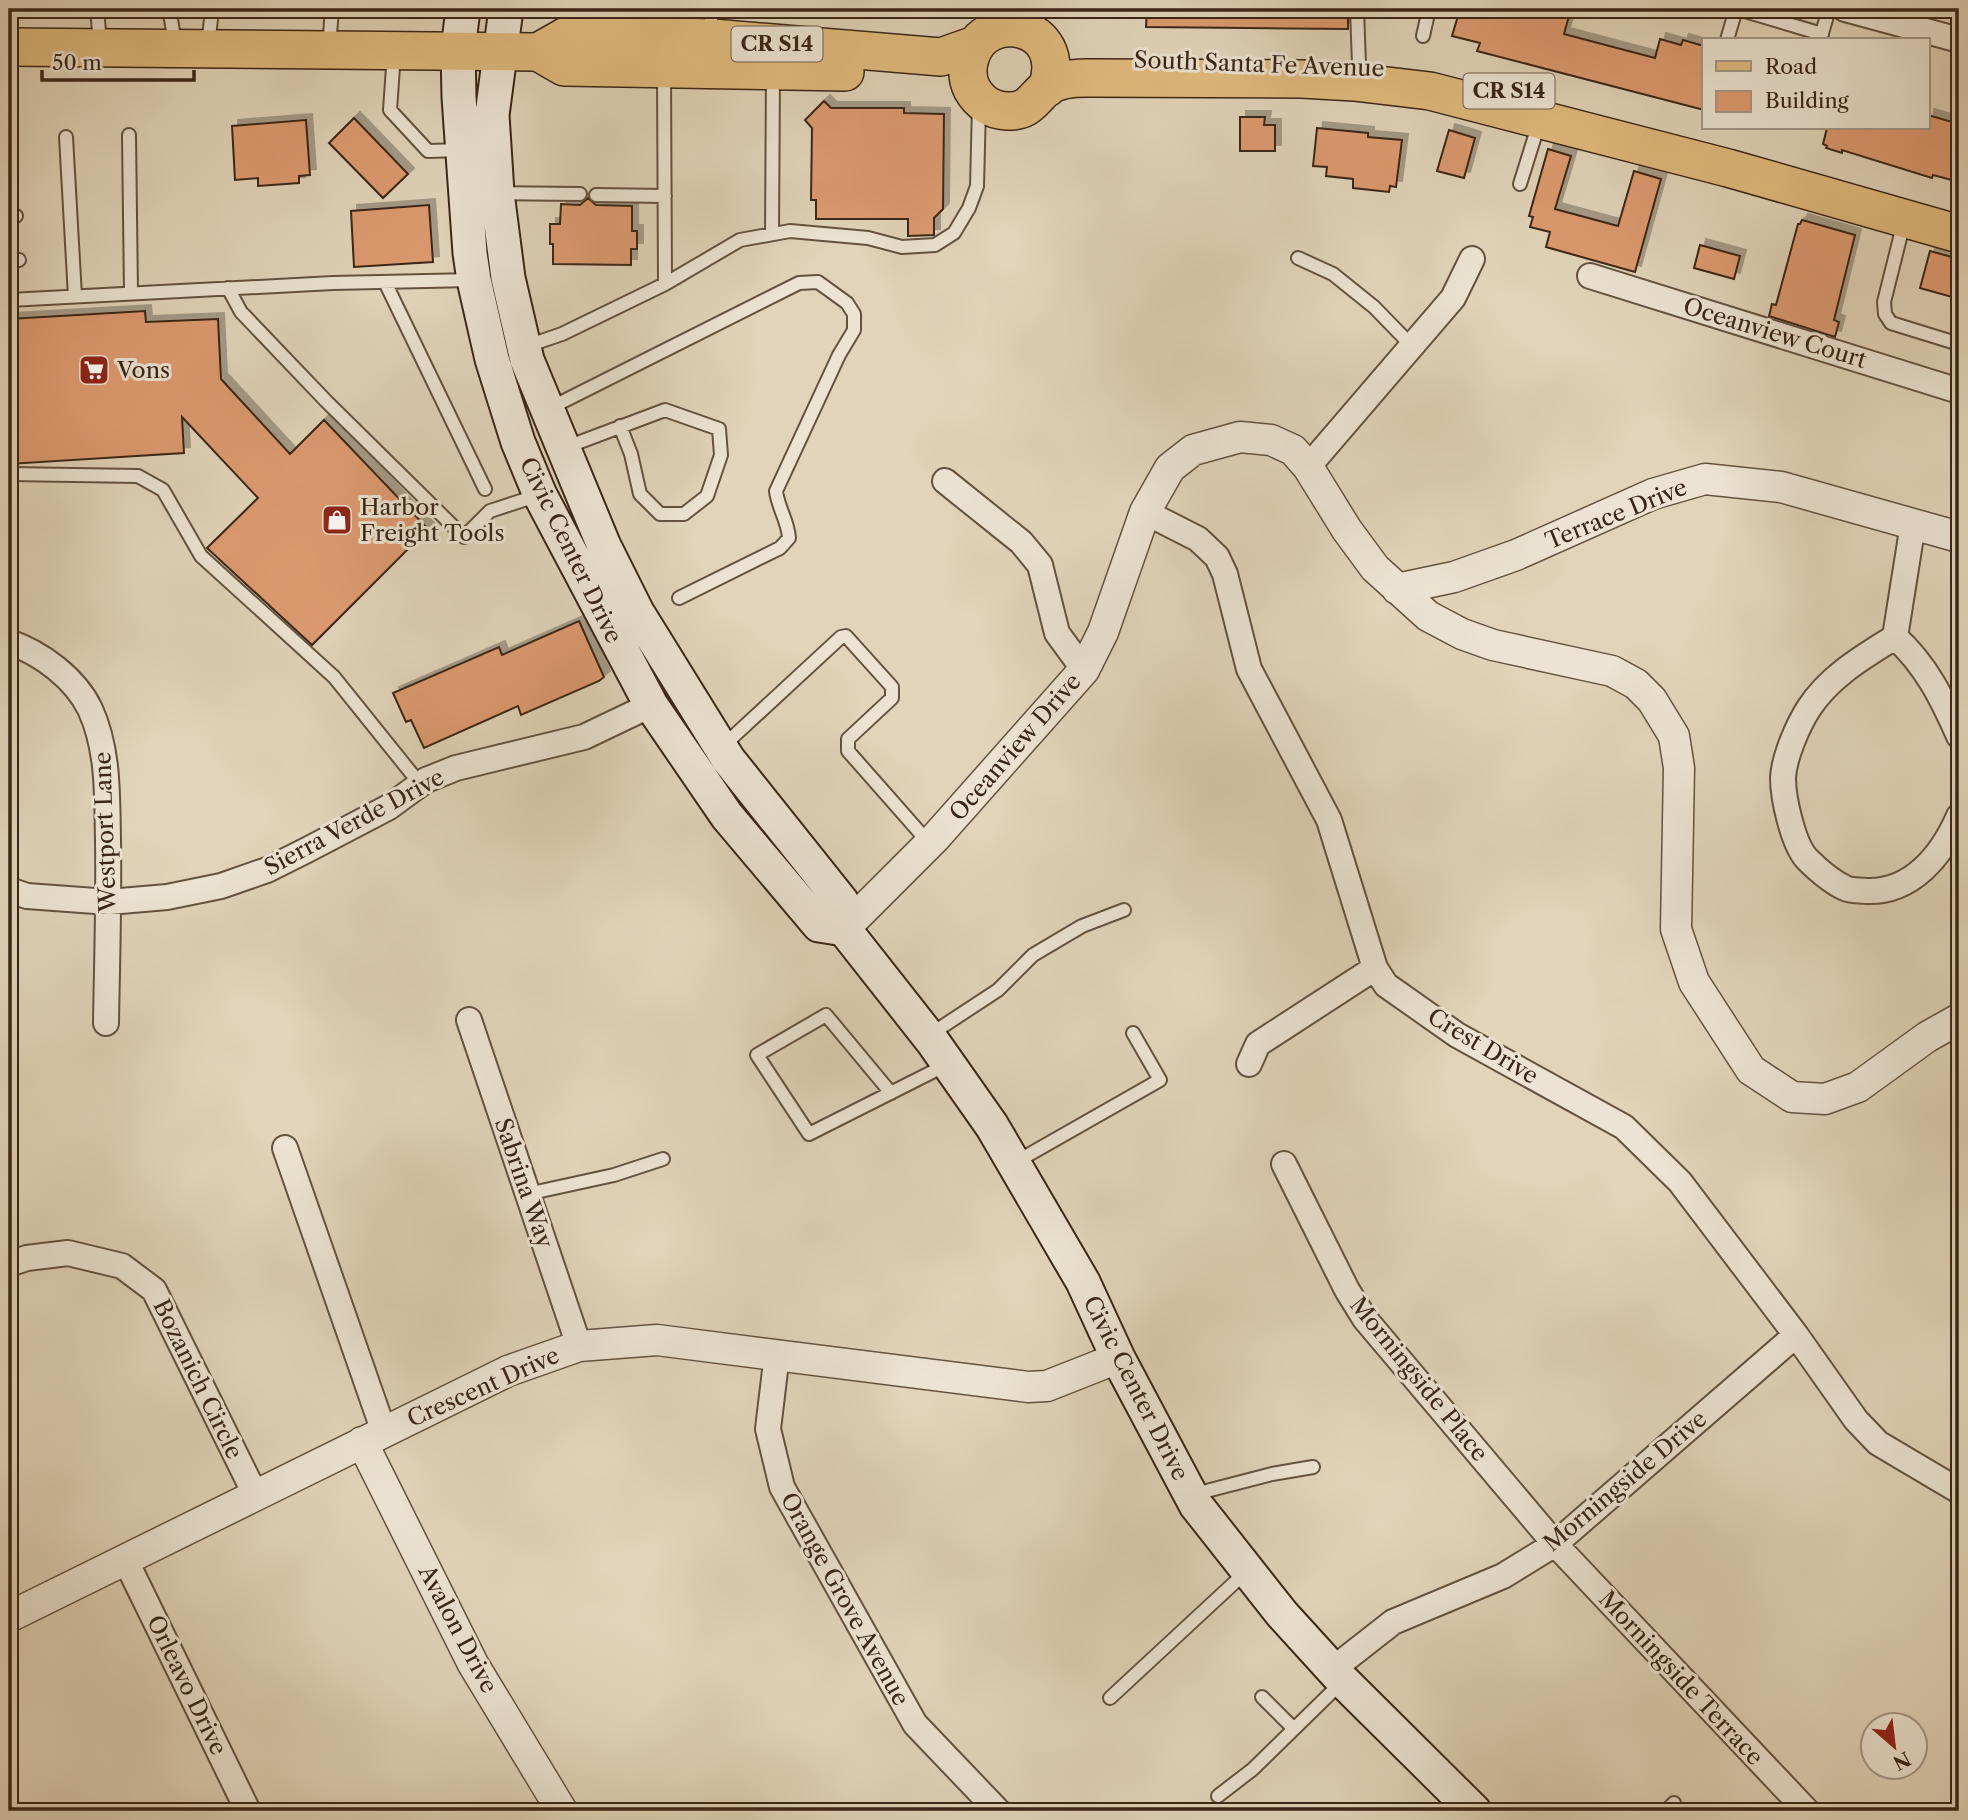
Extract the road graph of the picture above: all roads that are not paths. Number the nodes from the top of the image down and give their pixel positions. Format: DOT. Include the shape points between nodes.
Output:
graph roads {
  1 [pos="97,9"];
  2 [pos="169,9"];
  3 [pos="212,9"];
  4 [pos="332,9"];
  5 [pos="463,9"];
  6 [pos="506,9"];
  7 [pos="1357,9"];
  8 [pos="1429,9"];
  9 [pos="1737,9"];
  10 [pos="1829,9"];
  11 [pos="1845,9"];
  12 [pos="603,22"];
  13 [pos="712,24"];
  14 [pos="994,27"];
  15 [pos="1423,36"];
  16 [pos="1821,37"];
  17 [pos="1728,38"];
  18 [pos="1959,40"];
  19 [pos="100,46"];
  20 [pos="9,47"];
  21 [pos="192,47"];
  22 [pos="1047,48"];
  23 [pos="329,49"];
  24 [pos="394,50"];
  25 [pos="458,50"];
  26 [pos="502,51"];
  27 [pos="538,52"];
  28 [pos="1359,65"];
  29 [pos="664,68"];
  30 [pos="772,70"];
  31 [pos="1046,88"];
  32 [pos="974,91"];
  33 [pos="1540,119"];
  34 [pos="128,135"];
  35 [pos="66,137"];
  36 [pos="462,150"];
  37 [pos="1520,184"];
  38 [pos="497,193"];
  39 [pos="580,194"];
  40 [pos="596,195"];
  41 [pos="665,196"];
  42 [pos="1959,214"];
  43 [pos="1905,219"];
  44 [pos="772,234"];
  45 [pos="1959,234"];
  46 [pos="1298,258"];
  47 [pos="1472,259"];
  48 [pos="1590,275"];
  49 [pos="474,280"];
  50 [pos="385,282"];
  51 [pos="665,284"];
  52 [pos="228,288"];
  53 [pos="131,293"];
  54 [pos="75,296"];
  55 [pos="9,300"];
  56 [pos="1959,344"];
  57 [pos="1412,345"];
  58 [pos="523,347"];
  59 [pos="1959,391"];
  60 [pos="548,409"];
  61 [pos="620,426"];
  62 [pos="564,449"];
  63 [pos="1308,467"];
  64 [pos="9,474"];
  65 [pos="945,481"];
  66 [pos="485,489"];
  67 [pos="540,495"];
  68 [pos="1145,512"];
  69 [pos="1913,524"];
  70 [pos="1959,537"];
  71 [pos="1397,589"];
  72 [pos="679,598"];
  73 [pos="1895,636"];
  74 [pos="9,642"];
  75 [pos="1084,670"];
  76 [pos="650,705"];
  77 [pos="1959,736"];
  78 [pos="725,753"];
  79 [pos="420,784"];
  80 [pos="1959,816"];
  81 [pos="929,844"];
  82 [pos="9,890"];
  83 [pos="109,902"];
  84 [pos="1124,910"];
  85 [pos="844,929"];
  86 [pos="1375,968"];
  87 [pos="1959,1018"];
  88 [pos="469,1020"];
  89 [pos="106,1023"];
  90 [pos="1133,1033"];
  91 [pos="928,1036"];
  92 [pos="948,1063"];
  93 [pos="1249,1064"];
  94 [pos="891,1093"];
  95 [pos="285,1147"];
  96 [pos="663,1159"];
  97 [pos="1014,1163"];
  98 [pos="1284,1164"];
  99 [pos="527,1194"];
  100 [pos="10,1263"];
  101 [pos="1796,1335"];
  102 [pos="579,1346"];
  103 [pos="777,1354"];
  104 [pos="1118,1358"];
  105 [pos="373,1437"];
  106 [pos="1313,1467"];
  107 [pos="1959,1492"];
  108 [pos="255,1494"];
  109 [pos="1191,1495"];
  110 [pos="1555,1544"];
  111 [pos="125,1559"];
  112 [pos="1247,1570"];
  113 [pos="9,1617"];
  114 [pos="1338,1675"];
  115 [pos="1262,1697"];
  116 [pos="1110,1698"];
  117 [pos="1294,1729"];
  118 [pos="1217,1796"];
  119 [pos="248,1811"];
  120 [pos="562,1811"];
  121 [pos="998,1811"];
  122 [pos="1474,1811"];
  123 [pos="1807,1811"];
  1 -- 19 [label="lane"];
  2 -- 21 [label="lane"];
  3 -- 21 [label="lane"];
  4 -- 23 [label="lane"];
  5 -- 25 [label="main road, Civic Center Drive"];
  6 -- 26 [label="main road, Civic Center Drive"];
  7 -- 28 [label="lane"];
  8 -- 15 [label="lane"];
  9 -- 16 [label="lane"];
  9 -- 17 [label="lane"];
  10 -- 16 [label="lane"];
  11 -- 18 [label="street"];
  12 -- 13 [label="main road, CR S14"];
  12 -- 27 [label="main road, CR S14"];
  13 -- 14 [label="main road, CR S14" via="923,57 941,57"];
  14 -- 22 [label="main road, South Santa Fe Avenue / CR S14" via="1032,33"];
  14 -- 32 [label="main road" via="969,61"];
  19 -- 20 [label="main road, South Santa Fe Avenue / CR S14"];
  19 -- 21 [label="main road, South Santa Fe Avenue / CR S14"];
  21 -- 23 [label="main road, South Santa Fe Avenue / CR S14"];
  22 -- 28 [label="main road, South Santa Fe Avenue / CR S14" via="1072,59"];
  22 -- 31 [label="main road" via="1051,66"];
  23 -- 24 [label="main road, South Santa Fe Avenue / CR S14"];
  24 -- 25 [label="main road, South Santa Fe Avenue / CR S14"];
  24 -- 36 [label="lane" via="390,110 428,151"];
  25 -- 26 [label="main road, South Santa Fe Avenue / CR S14"];
  25 -- 36 [label="main road, Civic Center Drive"];
  26 -- 27 [label="main road, South Santa Fe Avenue / CR S14"];
  26 -- 38 [label="main road, Civic Center Drive" via="492,116"];
  27 -- 29 [label="main road, South Santa Fe Avenue / CR S14" via="564,67"];
  28 -- 42 [label="main road, South Santa Fe Avenue / CR S14" via="1490,86"];
  29 -- 30 [label="main road, South Santa Fe Avenue / CR S14"];
  29 -- 41 [label="lane"];
  30 -- 32 [label="main road, South Santa Fe Avenue / CR S14" via="935,75"];
  30 -- 44 [label="lane"];
  31 -- 32 [label="main road, South Santa Fe Avenue / CR S14" via="1030,105 1013,111 995,110"];
  31 -- 33 [label="main road, South Santa Fe Avenue / CR S14" via="1087,78 1354,82 1430,91"];
  32 -- 44 [label="lane" via="977,186 954,233 935,245 902,247 868,238 790,231"];
  33 -- 37 [label="lane"];
  33 -- 43 [label="main road, South Santa Fe Avenue / CR S14"];
  34 -- 53 [label="lane"];
  35 -- 54 [label="lane"];
  36 -- 49 [label="main road, Civic Center Drive"];
  38 -- 39 [label="lane"];
  38 -- 58 [label="main road, Civic Center Drive"];
  40 -- 41 [label="lane"];
  41 -- 51 [label="lane"];
  43 -- 45 [label="main road, South Santa Fe Avenue / CR S14"];
  43 -- 56 [label="lane" via="1885,314 1891,324"];
  44 -- 51 [label="lane" via="740,240"];
  46 -- 57 [label="lane" via="1333,274"];
  47 -- 57 [label="street" via="1453,298"];
  48 -- 59 [label="street, Oceanview Court"];
  49 -- 50 [label="lane"];
  49 -- 67 [label="main road, Civic Center Drive" via="492,359"];
  50 -- 52 [label="lane"];
  50 -- 66 [label="lane"];
  51 -- 58 [label="lane" via="562,334"];
  52 -- 53 [label="lane"];
  52 -- 67 [label="lane" via="241,312 464,537 490,511"];
  53 -- 54 [label="lane"];
  54 -- 55 [label="lane"];
  57 -- 63 [label="street"];
  58 -- 60 [label="main road, Civic Center Drive"];
  60 -- 62 [label="main road, Civic Center Drive"];
  60 -- 72 [label="lane" via="799,283 818,282 847,303 854,314 854,330 776,491 789,538 780,548"];
  61 -- 61 [label="lane" via="665,410 719,429 720,456 707,496 684,514 660,514 640,494"];
  61 -- 62 [label="lane"];
  62 -- 78 [label="main road, Civic Center Drive" via="637,612"];
  63 -- 68 [label="street, Oceanview Drive" via="1293,450 1271,440 1240,437 1193,450 1170,468"];
  63 -- 71 [label="street, Oceanview Drive" via="1347,530"];
  64 -- 79 [label="lane" via="138,476 163,490 201,556 334,677"];
  65 -- 75 [label="street" via="1021,542 1040,565 1057,633"];
  67 -- 76 [label="main road, Civic Center Drive"];
  68 -- 75 [label="street, Oceanview Drive" via="1103,632"];
  68 -- 86 [label="street, Crest Drive" via="1198,539 1217,557 1249,669 1329,820"];
  69 -- 70 [label="street, Terrace Drive"];
  69 -- 71 [label="street, Terrace Drive" via="1782,487 1705,479 1653,494 1516,555"];
  69 -- 73 [label="street"];
  71 -- 87 [label="street, Oceanview Drive" via="1429,616 1462,635 1612,671 1636,684 1652,700 1674,736 1679,768 1676,929 1694,982 1751,1070 1792,1097 1825,1099 1858,1087"];
  73 -- 77 [label="street" via="1927,671"];
  73 -- 80 [label="street" via="1839,673 1809,707 1793,739 1783,777 1794,836 1805,857 1847,890 1876,891 1913,879 1934,860"];
  74 -- 83 [label="street, Westport Lane" via="39,657 78,690 99,733 106,775"];
  75 -- 81 [label="street, Oceanview Drive"];
  76 -- 78 [label="main road" via="684,711 706,744"];
  76 -- 79 [label="street, Sierra Verde Drive" via="584,737 456,768"];
  76 -- 85 [label="main road, Civic Center Drive" via="727,816 819,925"];
  78 -- 81 [label="lane" via="846,636 894,693 848,739 848,751"];
  78 -- 85 [label="main road, Civic Center Drive" via="842,902"];
  79 -- 83 [label="street, Sierra Verde Drive" via="388,807 243,880 167,897"];
  81 -- 85 [label="street, Oceanview Drive"];
  82 -- 83 [label="street, Sierra Verde Drive" via="27,896"];
  83 -- 89 [label="street, Westport Lane"];
  84 -- 91 [label="lane" via="1082,926 1033,955 998,990"];
  85 -- 91 [label="main road, Civic Center Drive"];
  86 -- 93 [label="street" via="1258,1044"];
  86 -- 101 [label="street, Crest Drive" via="1386,985 1457,1035 1624,1127 1680,1182"];
  88 -- 99 [label="street, Sabrina Way"];
  90 -- 97 [label="lane" via="1160,1080"];
  91 -- 92 [label="main road, Civic Center Drive"];
  92 -- 94 [label="lane"];
  92 -- 97 [label="main road, Civic Center Drive"];
  94 -- 94 [label="lane" via="809,1134 757,1055 826,1015"];
  95 -- 105 [label="street"];
  96 -- 99 [label="lane"];
  97 -- 104 [label="main road, Civic Center Drive" via="1083,1282"];
  98 -- 110 [label="street, Morningside Place" via="1365,1319"];
  99 -- 102 [label="street, Sabrina Way"];
  100 -- 108 [label="street, Bozanich Circle" via="68,1254 122,1266 154,1290"];
  101 -- 107 [label="street, Crest Drive" via="1856,1420 1878,1443"];
  101 -- 110 [label="street, Morningside Drive"];
  102 -- 103 [label="street, Crescent Drive" via="657,1340"];
  102 -- 105 [label="street, Crescent Drive" via="508,1371"];
  103 -- 104 [label="street, Crescent Drive" via="1028,1387 1047,1386"];
  103 -- 121 [label="street, Orange Grove Avenue" via="768,1429 782,1487 915,1724"];
  104 -- 109 [label="main road, Civic Center Drive"];
  105 -- 108 [label="street, Crescent Drive"];
  105 -- 120 [label="street, Avalon Drive" via="474,1664"];
  106 -- 109 [label="lane"];
  108 -- 111 [label="street, Crescent Drive"];
  109 -- 112 [label="main road, Civic Center Drive"];
  110 -- 114 [label="street, Morningside Drive" via="1503,1576 1394,1622"];
  110 -- 123 [label="street, Morningside Terrace"];
  111 -- 113 [label="street, Crescent Drive"];
  111 -- 119 [label="street, Orleavo Drive"];
  112 -- 114 [label="main road, Civic Center Drive"];
  112 -- 116 [label="lane"];
  114 -- 117 [label="lane"];
  114 -- 122 [label="main road, Civic Center Drive"];
  115 -- 117 [label="lane"];
  117 -- 118 [label="lane"];
}
